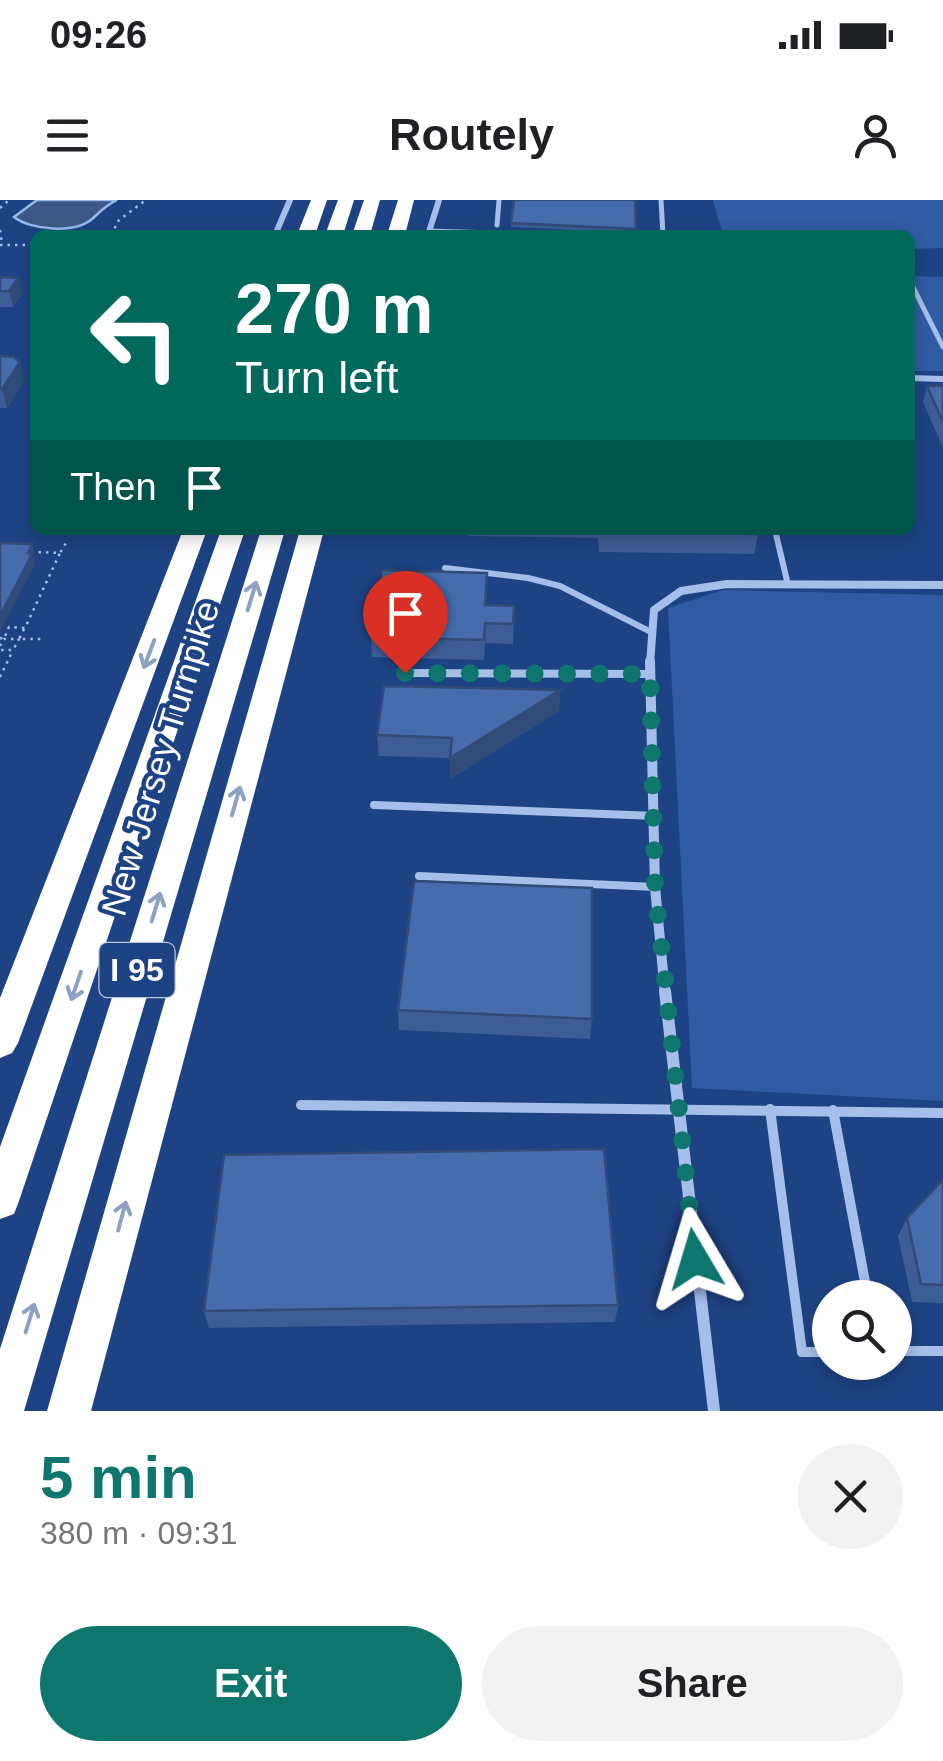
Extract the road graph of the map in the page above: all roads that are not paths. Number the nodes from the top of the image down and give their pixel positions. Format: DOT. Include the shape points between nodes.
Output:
graph roads {
  1 [pos="290,200"];
  2 [pos="319,200"];
  3 [pos="346,200"];
  4 [pos="372,200"];
  5 [pos="406,200"];
  6 [pos="440,200"];
  7 [pos="499,200"];
  8 [pos="660,200"];
  9 [pos="497,225"];
  10 [pos="277,230"];
  11 [pos="308,230"];
  12 [pos="336,230"];
  13 [pos="363,230"];
  14 [pos="397,230"];
  15 [pos="429,230"];
  16 [pos="663,230"];
  17 [pos="915,290"];
  18 [pos="943,347"];
  19 [pos="915,378"];
  20 [pos="943,378"];
  21 [pos="194,535"];
  22 [pos="231,535"];
  23 [pos="270,535"];
  24 [pos="311,535"];
  25 [pos="776,535"];
  26 [pos="445,568"];
  27 [pos="788,584"];
  28 [pos="943,585"];
  29 [pos="651,632"];
  30 [pos="405,673"];
  31 [pos="650,674"];
  32 [pos="374,805"];
  33 [pos="656,816"];
  34 [pos="419,876"];
  35 [pos="655,887"];
  36 [pos="0,1044"];
  37 [pos="301,1105"];
  38 [pos="676,1107"];
  39 [pos="770,1109"];
  40 [pos="833,1110"];
  41 [pos="943,1113"];
  42 [pos="0,1202"];
  43 [pos="865,1280"];
  44 [pos="943,1350"];
  45 [pos="912,1351"];
  46 [pos="812,1352"];
  47 [pos="2,1411"];
  48 [pos="69,1411"];
  49 [pos="714,1411"];
  1 -- 10 [label="street"];
  2 -- 11 [label="highway"];
  3 -- 12 [label="highway"];
  4 -- 13 [label="highway"];
  5 -- 14 [label="highway"];
  6 -- 15 [label="street"];
  7 -- 9 [label="lane"];
  8 -- 16 [label="lane"];
  17 -- 18 [label="lane"];
  19 -- 20 [label="street"];
  21 -- 36 [label="highway, New Jersey Turnpike, one-way"];
  22 -- 42 [label="highway, New Jersey Turnpike / I 95, one-way"];
  47 -- 23 [label="highway, New Jersey Turnpike / I 95, one-way"];
  48 -- 24 [label="highway, I 95, one-way"];
  25 -- 27 [label="lane"];
  26 -- 29 [label="lane" via="550,582 624,625"];
  27 -- 28 [label="street"];
  27 -- 29 [label="street" via="682,591 654,610"];
  29 -- 31 [label="street"];
  30 -- 31 [label="lane"];
  31 -- 33 [label="street"];
  32 -- 33 [label="lane"];
  33 -- 35 [label="street"];
  34 -- 35 [label="lane"];
  35 -- 38 [label="street"];
  37 -- 38 [label="lane"];
  38 -- 39 [label="lane"];
  38 -- 49 [label="street"];
  39 -- 40 [label="lane"];
  39 -- 46 [label="lane" via="802,1352"];
  40 -- 41 [label="lane"];
  40 -- 43 [label="lane"];
  44 -- 45 [label="lane"];
}
